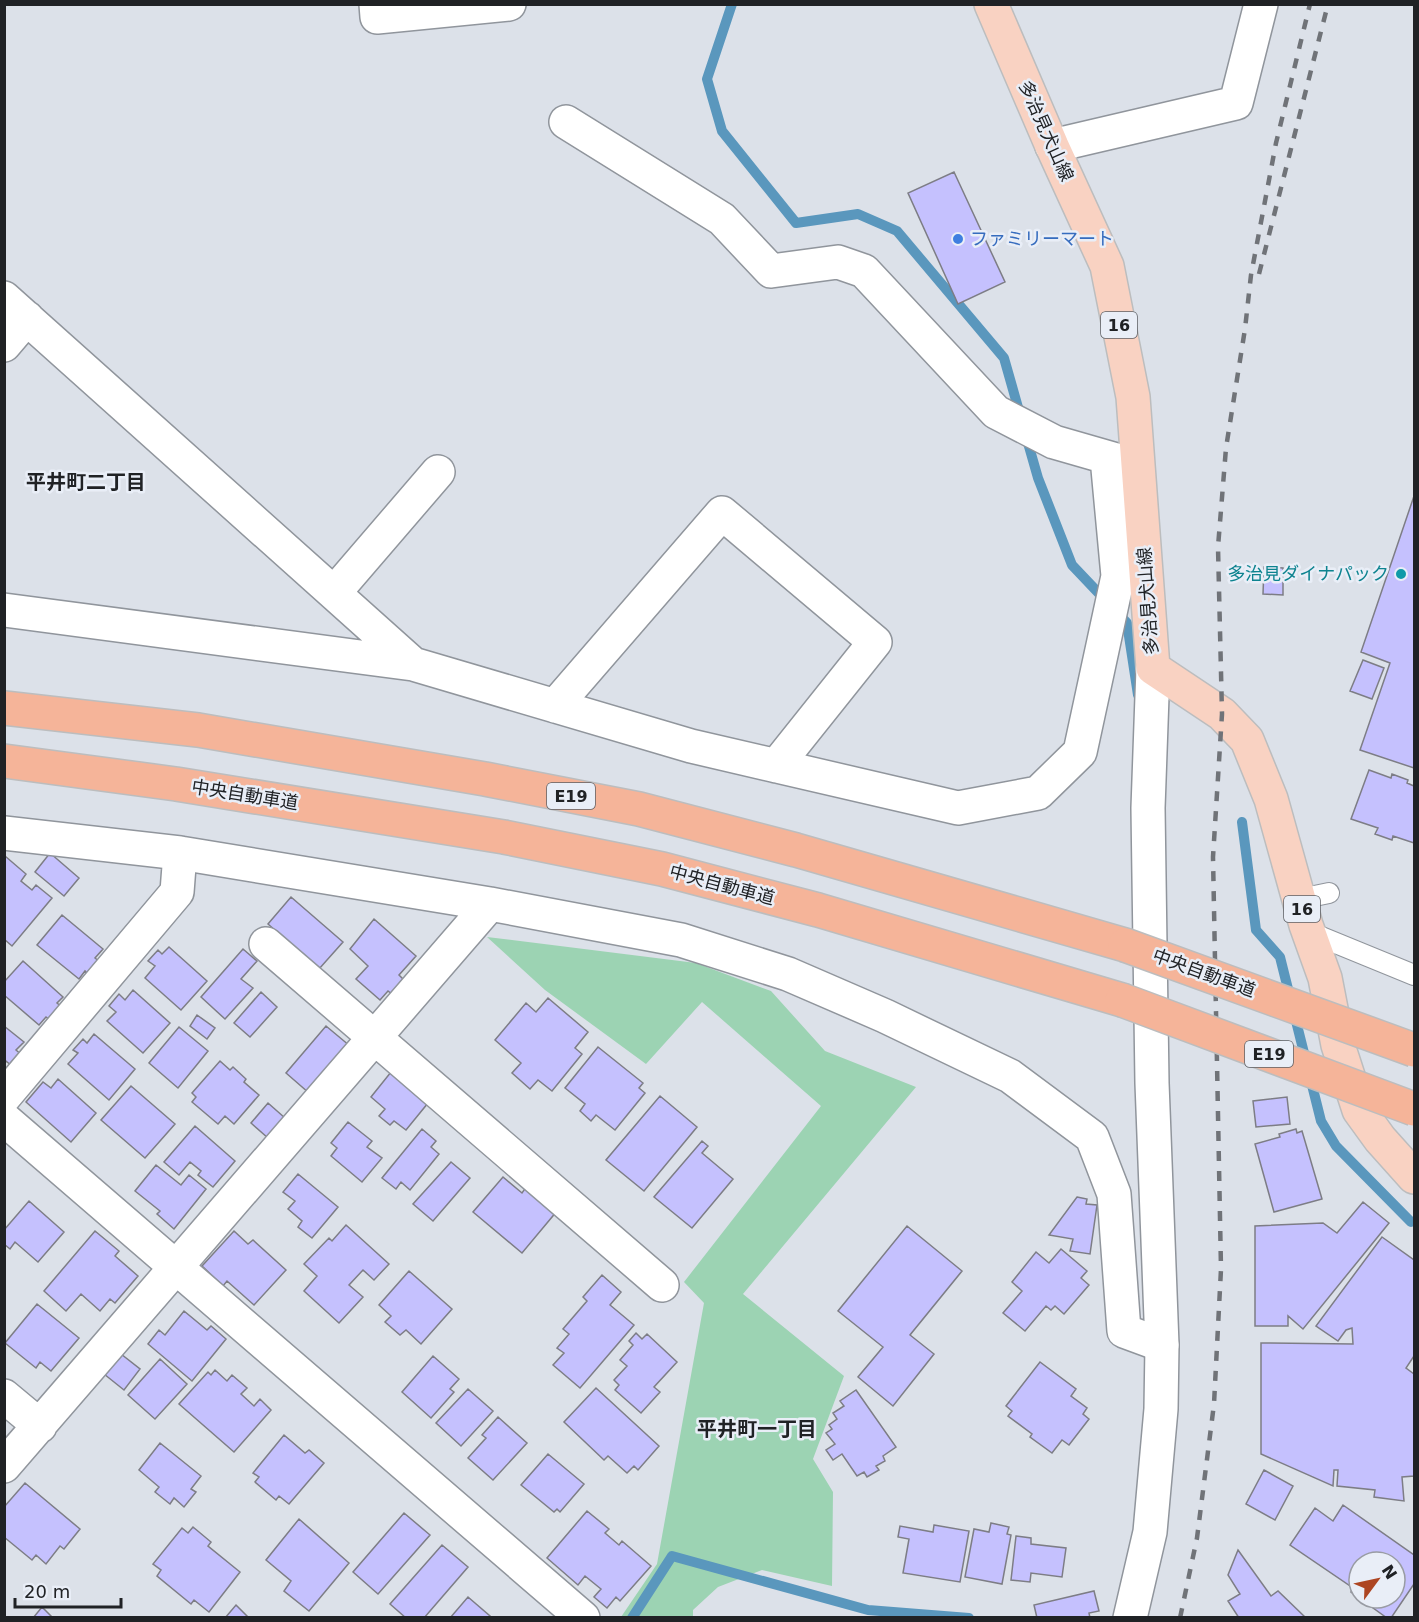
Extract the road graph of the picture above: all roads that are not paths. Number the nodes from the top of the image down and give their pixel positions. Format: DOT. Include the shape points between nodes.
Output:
graph roads {
  1 [pos="376,4"];
  2 [pos="509,4"];
  3 [pos="991,4"];
  4 [pos="1262,4"];
  5 [pos="566,122"];
  6 [pos="1052,146"];
  7 [pos="16,308"];
  8 [pos="4,345"];
  9 [pos="1107,458"];
  10 [pos="1138,466"];
  11 [pos="438,472"];
  12 [pos="334,593"];
  13 [pos="4,610"];
  14 [pos="413,664"];
  15 [pos="1154,668"];
  16 [pos="555,706"];
  17 [pos="4,708"];
  18 [pos="4,761"];
  19 [pos="776,766"];
  20 [pos="4,833"];
  21 [pos="180,853"];
  22 [pos="490,904"];
  23 [pos="1309,932"];
  24 [pos="266,944"];
  25 [pos="1414,975"];
  26 [pos="374,1037"];
  27 [pos="1414,1050"];
  28 [pos="4,1097"];
  29 [pos="1414,1109"];
  30 [pos="4,1119"];
  31 [pos="1414,1177"];
  32 [pos="176,1269"];
  33 [pos="662,1285"];
  34 [pos="1162,1345"];
  35 [pos="4,1396"];
  36 [pos="40,1426"];
  37 [pos="4,1466"];
  38 [pos="583,1617"];
  39 [pos="1130,1617"];
  1 -- 2 [label="street" via="377,17"];
  3 -- 6 [label="main road, 多治見犬山線 / 16"];
  4 -- 6 [label="street" via="1236,103"];
  5 -- 9 [label="street" via="722,219 771,271 838,262 864,271 996,412 1054,442"];
  6 -- 10 [label="main road, 多治見犬山線 / 16" via="1107,266 1133,397"];
  7 -- 8 [label="street"];
  7 -- 12 [label="street"];
  9 -- 10 [label="street"];
  9 -- 19 [label="street" via="1118,576 1106,638 1080,752 1038,793 958,808"];
  10 -- 15 [label="main road, 多治見犬山線 / 16"];
  11 -- 12 [label="street"];
  12 -- 14 [label="street"];
  13 -- 14 [label="street"];
  14 -- 16 [label="street"];
  15 -- 23 [label="main road, 多治見犬山線 / 16" via="1222,714 1246,740 1315,896"];
  15 -- 34 [label="street" via="1148,808 1152,1083"];
  16 -- 19 [label="street"];
  16 -- 19 [label="street" via="722,513 875,642"];
  17 -- 27 [label="highway, 中央自動車道 / E19, bridge" via="198,730 486,778 639,809 1125,945"];
  18 -- 29 [label="highway, 中央自動車道 / E19, bridge" via="176,784 504,837 662,869 818,910 1122,1000"];
  20 -- 21 [label="street"];
  21 -- 22 [label="street"];
  21 -- 28 [label="street" via="177,892"];
  22 -- 26 [label="street"];
  22 -- 34 [label="street" via="681,940 788,974 1010,1076 1092,1137 1114,1194 1124,1331"];
  23 -- 25 [label="lane"];
  23 -- 31 [label="main road, 多治見犬山線 / 16" via="1359,1110"];
  24 -- 26 [label="street"];
  26 -- 32 [label="street"];
  26 -- 33 [label="street"];
  30 -- 32 [label="street"];
  32 -- 36 [label="street"];
  32 -- 38 [label="street"];
  34 -- 39 [label="street" via="1161,1409 1150,1532"];
  35 -- 36 [label="street"];
  36 -- 37 [label="street"];
}
